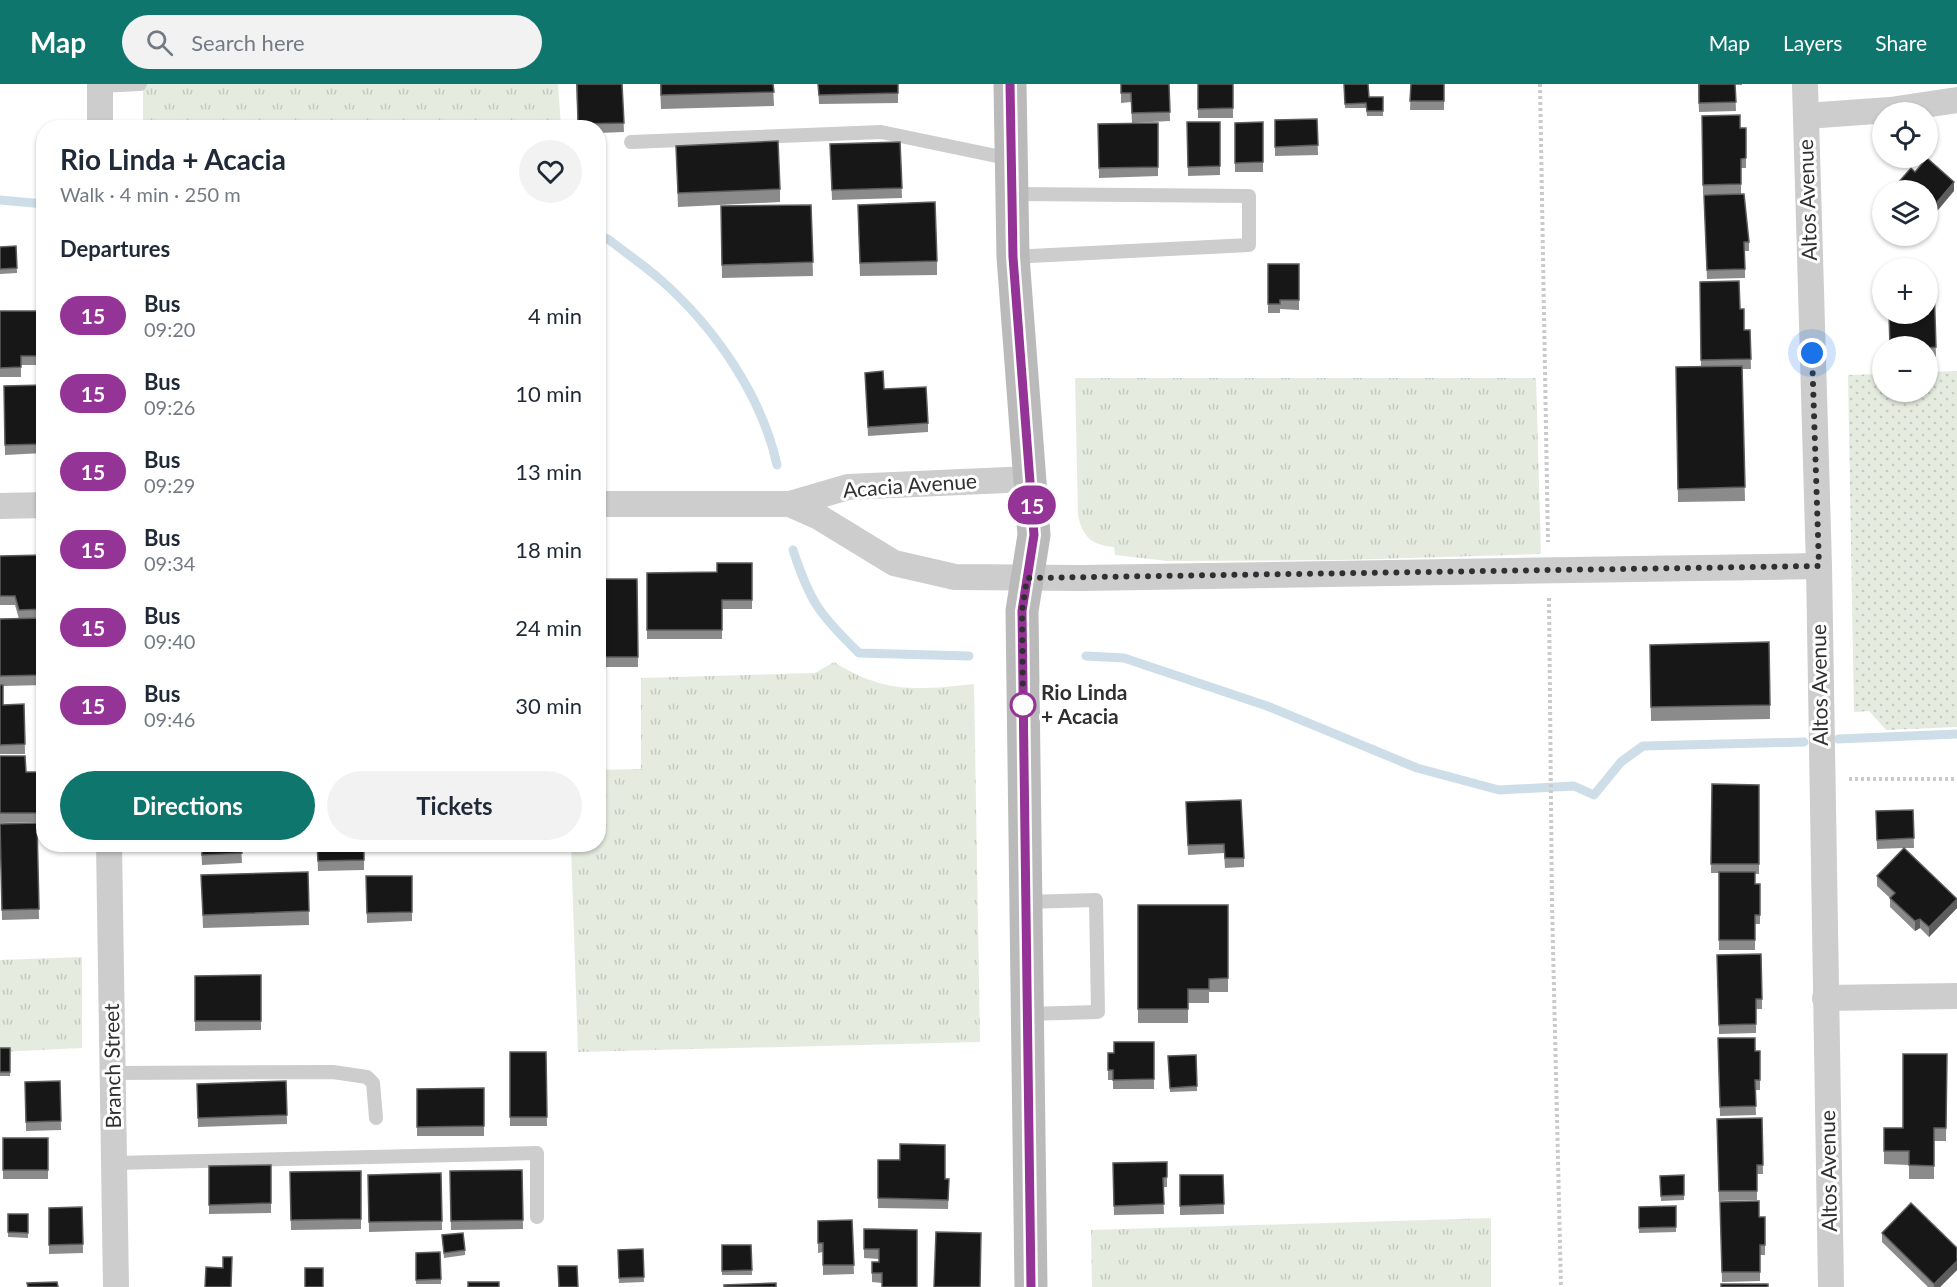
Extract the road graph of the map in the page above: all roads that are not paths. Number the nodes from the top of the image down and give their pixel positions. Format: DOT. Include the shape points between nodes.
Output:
graph roads {
  1 [pos="140,84"];
  2 [pos="1010,84"];
  3 [pos="1805,84"];
  4 [pos="100,85"];
  5 [pos="1957,100"];
  6 [pos="1806,116"];
  7 [pos="100,120"];
  8 [pos="631,142"];
  9 [pos="1011,159"];
  10 [pos="1012,194"];
  11 [pos="1013,257"];
  12 [pos="1031,479"];
  13 [pos="606,504"];
  14 [pos="790,504"];
  15 [pos="36,505"];
  16 [pos="0,506"];
  17 [pos="1819,566"];
  18 [pos="1027,578"];
  19 [pos="109,852"];
  20 [pos="1025,902"];
  21 [pos="1957,996"];
  22 [pos="1825,998"];
  23 [pos="1027,1014"];
  24 [pos="112,1073"];
  25 [pos="376,1118"];
  26 [pos="114,1163"];
  27 [pos="537,1217"];
  28 [pos="116,1287"];
  29 [pos="1031,1287"];
  30 [pos="1831,1287"];
  1 -- 4 [label="lane"];
  2 -- 9 [label="main road"];
  3 -- 6 [label="street, Altos Avenue"];
  4 -- 7 [label="street"];
  5 -- 6 [label="street"];
  6 -- 17 [label="street, Altos Avenue"];
  8 -- 9 [label="lane" via="881,132"];
  9 -- 10 [label="main road"];
  10 -- 11 [label="main road"];
  10 -- 11 [label="lane" via="1249,196 1249,245"];
  11 -- 12 [label="main road"];
  12 -- 14 [label="street, Acacia Avenue" via="848,487"];
  12 -- 18 [label="main road" via="1034,535"];
  13 -- 14 [label="street, Acacia Avenue"];
  14 -- 18 [label="street, Acacia Avenue" via="818,516 894,563 955,577"];
  15 -- 16 [label="street"];
  17 -- 18 [label="street, Acacia Avenue"];
  17 -- 22 [label="street, Altos Avenue"];
  18 -- 20 [label="main road" via="1022,611"];
  19 -- 24 [label="street, Branch Street"];
  20 -- 23 [label="main road"];
  20 -- 23 [label="lane" via="1096,900 1098,1012"];
  21 -- 22 [label="street"];
  22 -- 30 [label="street, Altos Avenue"];
  23 -- 29 [label="main road"];
  24 -- 25 [label="lane" via="333,1072 367,1077 374,1083"];
  24 -- 26 [label="street, Branch Street"];
  26 -- 27 [label="lane" via="537,1153"];
  26 -- 28 [label="street, Branch Street"];
}
